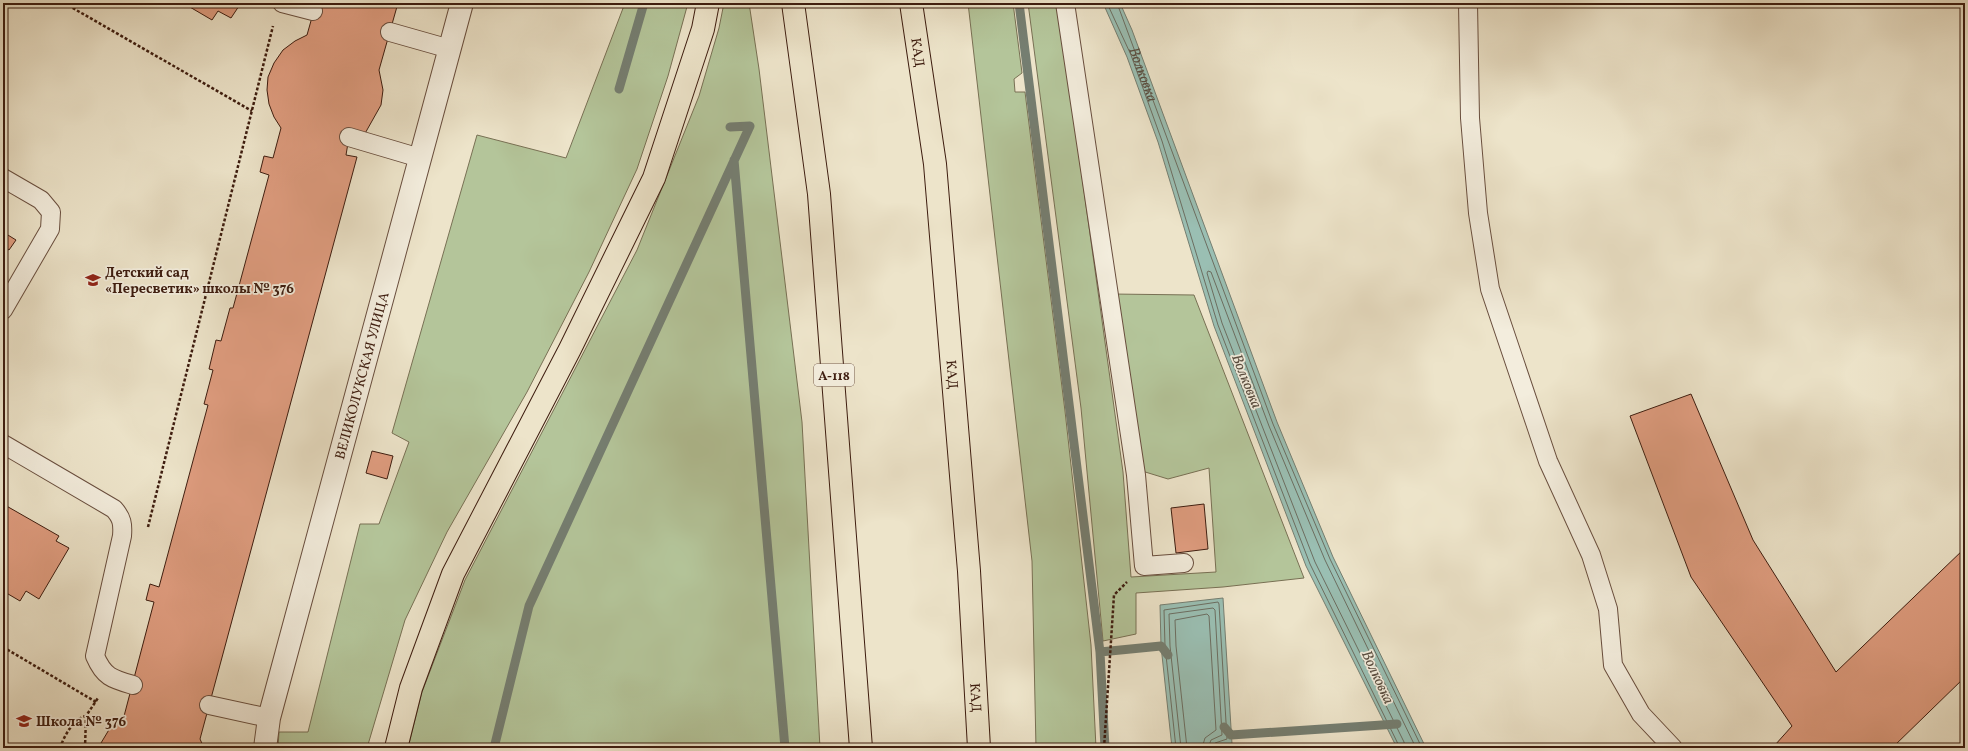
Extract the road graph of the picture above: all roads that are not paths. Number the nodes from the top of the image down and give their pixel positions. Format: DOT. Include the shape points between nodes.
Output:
graph roads {
  1 [pos="462,3"];
  2 [pos="708,3"];
  3 [pos="793,3"];
  4 [pos="911,3"];
  5 [pos="1065,3"];
  6 [pos="1468,3"];
  7 [pos="279,11"];
  8 [pos="313,11"];
  9 [pos="390,32"];
  10 [pos="450,49"];
  11 [pos="349,138"];
  12 [pos="420,158"];
  13 [pos="3,178"];
  14 [pos="3,310"];
  15 [pos="3,444"];
  16 [pos="1184,563"];
  17 [pos="133,684"];
  18 [pos="209,705"];
  19 [pos="269,718"];
  20 [pos="265,748"];
  21 [pos="396,748"];
  22 [pos="861,748"];
  23 [pos="979,748"];
  24 [pos="1673,748"];
  1 -- 10 [label="street, ВЕЛИКОЛУКСКАЯ УЛИЦА"];
  2 -- 21 [label="highway" via="703,29 654,178 570,349 453,574 411,688"];
  3 -- 22 [label="highway, А-118" via="819,194"];
  4 -- 23 [label="highway, КАД" via="935,164 970,571"];
  5 -- 16 [label="lane" via="1134,467 1144,566"];
  6 -- 24 [label="lane" via="1470,118 1478,213 1490,289 1548,461 1591,555 1608,609 1613,665 1642,714"];
  7 -- 8 [label="lane"];
  9 -- 10 [label="lane"];
  10 -- 12 [label="street, ВЕЛИКОЛУКСКАЯ УЛИЦА"];
  11 -- 12 [label="lane"];
  12 -- 19 [label="street, ВЕЛИКОЛУКСКАЯ УЛИЦА"];
  13 -- 14 [label="lane" via="42,200 51,212 50,229"];
  15 -- 17 [label="lane" via="114,508 120,515 123,524 122,536 95,656 100,668 111,678"];
  18 -- 19 [label="lane"];
  19 -- 20 [label="street, ВЕЛИКОЛУКСКАЯ УЛИЦА"];
}
